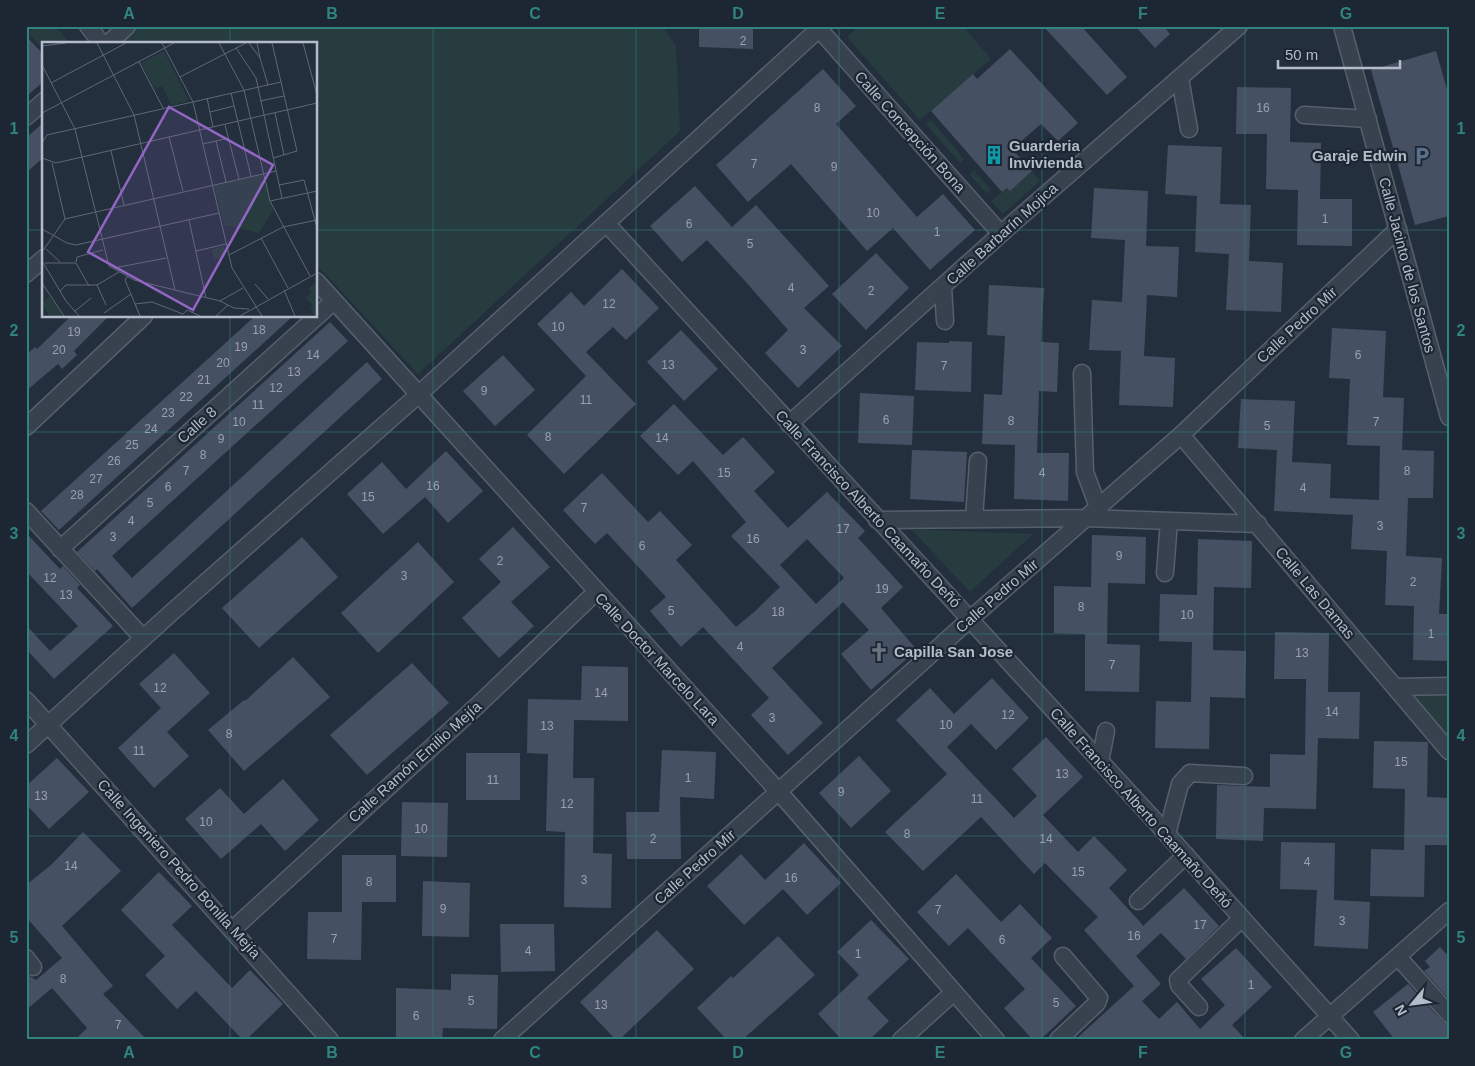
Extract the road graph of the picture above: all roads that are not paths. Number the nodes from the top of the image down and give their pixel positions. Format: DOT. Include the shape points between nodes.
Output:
graph roads {
  1 [pos="88,26"];
  2 [pos="126,26"];
  3 [pos="1239,26"];
  4 [pos="1342,26"];
  5 [pos="820,28"];
  6 [pos="100,42"];
  7 [pos="110,42"];
  8 [pos="1180,78"];
  9 [pos="42,103"];
  10 [pos="1304,115"];
  11 [pos="26,117"];
  12 [pos="1368,119"];
  13 [pos="1188,130"];
  14 [pos="606,223"];
  15 [pos="1398,229"];
  16 [pos="1001,234"];
  17 [pos="42,260"];
  18 [pos="26,274"];
  19 [pos="318,283"];
  20 [pos="943,286"];
  21 [pos="334,301"];
  22 [pos="318,315"];
  23 [pos="142,318"];
  24 [pos="315,318"];
  25 [pos="945,321"];
  26 [pos="1082,373"];
  27 [pos="418,395"];
  28 [pos="1449,417"];
  29 [pos="789,424"];
  30 [pos="26,426"];
  31 [pos="1181,435"];
  32 [pos="978,462"];
  33 [pos="26,511"];
  34 [pos="1092,512"];
  35 [pos="974,519"];
  36 [pos="877,520"];
  37 [pos="1169,521"];
  38 [pos="1258,524"];
  39 [pos="60,548"];
  40 [pos="1165,573"];
  41 [pos="596,592"];
  42 [pos="969,620"];
  43 [pos="143,638"];
  44 [pos="1449,686"];
  45 [pos="1395,687"];
  46 [pos="26,700"];
  47 [pos="48,724"];
  48 [pos="1106,731"];
  49 [pos="26,744"];
  50 [pos="1449,751"];
  51 [pos="1100,762"];
  52 [pos="1244,776"];
  53 [pos="779,792"];
  54 [pos="1167,834"];
  55 [pos="1186,855"];
  56 [pos="1138,901"];
  57 [pos="1449,911"];
  58 [pos="1242,918"];
  59 [pos="232,930"];
  60 [pos="1063,956"];
  61 [pos="1398,957"];
  62 [pos="954,992"];
  63 [pos="1199,1007"];
  64 [pos="1449,1014"];
  65 [pos="1329,1015"];
  66 [pos="330,1040"];
  67 [pos="502,1040"];
  68 [pos="900,1040"];
  69 [pos="996,1040"];
  70 [pos="1058,1040"];
  71 [pos="1303,1040"];
  72 [pos="1351,1040"];
  1 -- 6 [label="street"];
  2 -- 7 [label="street"];
  3 -- 8 [label="street, Calle Barbarín Mojica"];
  4 -- 12 [label="street, Calle Jacinto de los Santos"];
  5 -- 14 [label="street"];
  5 -- 16 [label="street, Calle Concepción Bona"];
  8 -- 13 [label="street"];
  8 -- 16 [label="street, Calle Barbarín Mojica"];
  9 -- 11 [label="street"];
  10 -- 12 [label="street"];
  12 -- 15 [label="street, Calle Jacinto de los Santos"];
  14 -- 27 [label="street"];
  14 -- 29 [label="street, Calle Francisco Alberto Caamaño Deñó"];
  15 -- 28 [label="street, Calle Jacinto de los Santos"];
  15 -- 31 [label="street, Calle Pedro Mir"];
  16 -- 20 [label="street, Calle Barbarín Mojica"];
  17 -- 18 [label="street"];
  19 -- 21 [label="street, Calle Doctor Marcelo Lara"];
  20 -- 25 [label="street"];
  20 -- 29 [label="street, Calle Barbarín Mojica"];
  21 -- 22 [label="street, Calle 8"];
  21 -- 27 [label="street, Calle Doctor Marcelo Lara"];
  23 -- 30 [label="street"];
  24 -- 39 [label="street, Calle 8"];
  26 -- 34 [label="street" via="1085,472"];
  27 -- 41 [label="street, Calle Doctor Marcelo Lara"];
  27 -- 43 [label="street"];
  29 -- 36 [label="street, Calle Francisco Alberto Caamaño Deñó"];
  31 -- 34 [label="street, Calle Pedro Mir"];
  31 -- 38 [label="street, Calle Las Damas"];
  32 -- 35 [label="street"];
  33 -- 39 [label="street"];
  34 -- 35 [label="street"];
  34 -- 37 [label="street"];
  34 -- 42 [label="street, Calle Pedro Mir"];
  35 -- 36 [label="street"];
  36 -- 42 [label="street, Calle Francisco Alberto Caamaño Deñó"];
  37 -- 38 [label="street"];
  37 -- 40 [label="street"];
  38 -- 45 [label="street, Calle Las Damas"];
  39 -- 43 [label="street"];
  41 -- 53 [label="street, Calle Doctor Marcelo Lara"];
  41 -- 59 [label="street, Calle Ramón Emilio Mejía" via="478,705"];
  42 -- 51 [label="street, Calle Francisco Alberto Caamaño Deñó"];
  42 -- 53 [label="street, Calle Pedro Mir"];
  43 -- 47 [label="street"];
  44 -- 45 [label="street"];
  45 -- 50 [label="street, Calle Las Damas"];
  46 -- 47 [label="street, Calle Ingeniero Pedro Bonilla Mejía"];
  47 -- 49 [label="street"];
  47 -- 59 [label="street, Calle Ingeniero Pedro Bonilla Mejía"];
  48 -- 51 [label="street"];
  51 -- 54 [label="street, Calle Francisco Alberto Caamaño Deñó"];
  52 -- 54 [label="street" via="1190,773 1180,784"];
  53 -- 62 [label="street, Calle Doctor Marcelo Lara"];
  53 -- 67 [label="street, Calle Pedro Mir"];
  54 -- 55 [label="street, Calle Francisco Alberto Caamaño Deñó"];
  55 -- 56 [label="street"];
  55 -- 58 [label="street, Calle Francisco Alberto Caamaño Deñó"];
  57 -- 61 [label="street"];
  58 -- 63 [label="street" via="1178,980"];
  58 -- 65 [label="street, Calle Francisco Alberto Caamaño Deñó"];
  59 -- 66 [label="street, Calle Ingeniero Pedro Bonilla Mejía"];
  60 -- 70 [label="street" via="1099,998 1098,1003"];
  61 -- 64 [label="street"];
  61 -- 65 [label="street"];
  62 -- 68 [label="street"];
  62 -- 69 [label="street, Calle Doctor Marcelo Lara"];
  65 -- 71 [label="street"];
  65 -- 72 [label="street, Calle Francisco Alberto Caamaño Deñó"];
}
